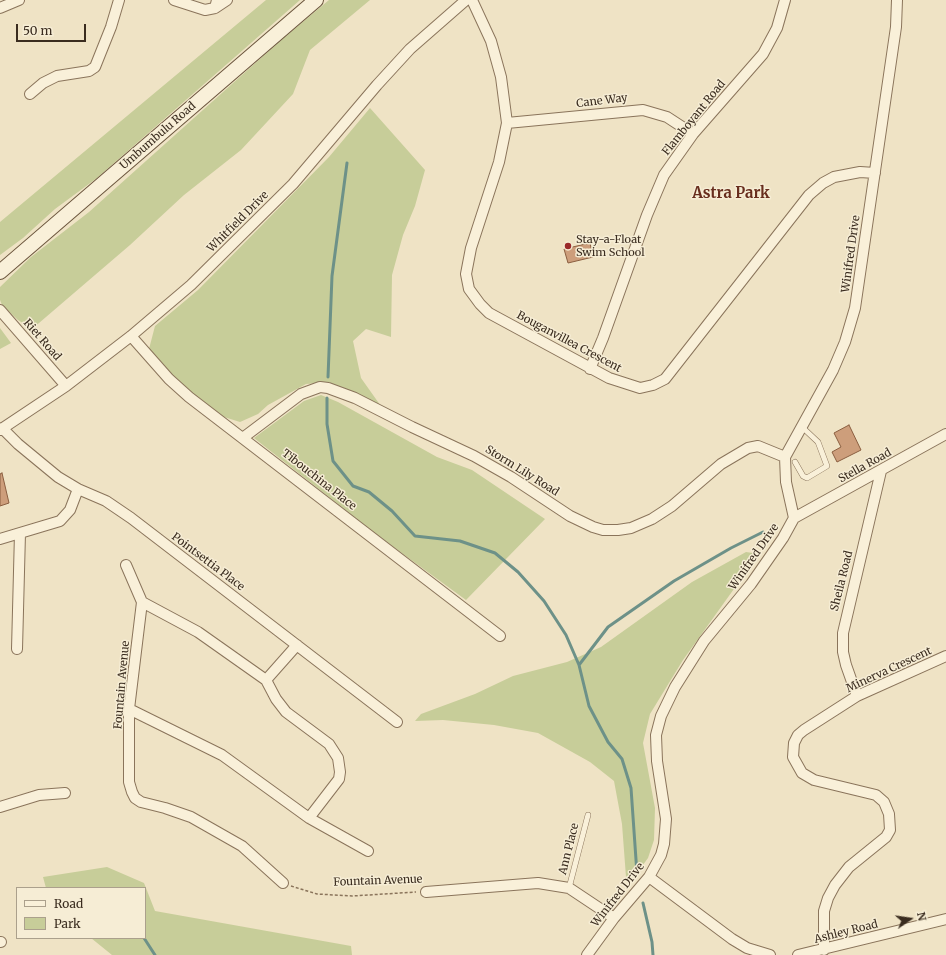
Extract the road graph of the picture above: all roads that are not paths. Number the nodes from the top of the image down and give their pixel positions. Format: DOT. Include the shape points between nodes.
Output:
graph roads {
  1 [pos="19,0"];
  2 [pos="119,0"];
  3 [pos="174,0"];
  4 [pos="227,0"];
  5 [pos="316,0"];
  6 [pos="466,0"];
  7 [pos="472,0"];
  8 [pos="785,0"];
  9 [pos="897,0"];
  10 [pos="216,4"];
  11 [pos="0,8"];
  12 [pos="30,94"];
  13 [pos="507,123"];
  14 [pos="693,134"];
  15 [pos="875,173"];
  16 [pos="0,272"];
  17 [pos="0,310"];
  18 [pos="131,336"];
  19 [pos="590,369"];
  20 [pos="66,386"];
  21 [pos="802,427"];
  22 [pos="1,429"];
  23 [pos="946,434"];
  24 [pos="244,437"];
  25 [pos="784,457"];
  26 [pos="794,462"];
  27 [pos="881,471"];
  28 [pos="78,489"];
  29 [pos="794,518"];
  30 [pos="20,533"];
  31 [pos="0,539"];
  32 [pos="126,565"];
  33 [pos="142,602"];
  34 [pos="500,636"];
  35 [pos="297,645"];
  36 [pos="17,649"];
  37 [pos="946,656"];
  38 [pos="266,680"];
  39 [pos="857,696"];
  40 [pos="129,709"];
  41 [pos="397,722"];
  42 [pos="65,793"];
  43 [pos="0,807"];
  44 [pos="588,815"];
  45 [pos="308,818"];
  46 [pos="368,851"];
  47 [pos="649,877"];
  48 [pos="283,883"];
  49 [pos="569,888"];
  50 [pos="426,892"];
  51 [pos="614,918"];
  52 [pos="946,919"];
  53 [pos="824,950"];
  54 [pos="587,955"];
  55 [pos="770,955"];
  56 [pos="798,955"];
  1 -- 11 [label="street"];
  2 -- 12 [label="street" via="95,67 89,71 58,76"];
  3 -- 10 [label="street" via="201,9"];
  4 -- 10 [label="street"];
  5 -- 16 [label="main road, Umbumbulu Road"];
  6 -- 18 [label="street, Whitfield Drive" via="410,49 293,184 191,285"];
  7 -- 13 [label="street, Bouganvillea Crescent" via="491,41 501,77"];
  8 -- 14 [label="street, Flamboyant Road" via="777,28 763,54"];
  9 -- 15 [label="street, Winifred Drive" via="896,27"];
  13 -- 14 [label="street, Cane Way" via="643,110 667,117"];
  13 -- 19 [label="street, Bouganvillea Crescent" via="500,162 471,248 466,274 469,290 489,313"];
  14 -- 19 [label="street, Flamboyant Road" via="664,175"];
  15 -- 19 [label="street, Bouganvillea Crescent" via="860,172 834,177 809,196 665,379 640,388"];
  15 -- 21 [label="street, Winifred Drive" via="851,323 834,370"];
  17 -- 20 [label="street, Riet Road"];
  18 -- 20 [label="street, Whitfield Drive"];
  18 -- 24 [label="street, Tibouchina Place" via="169,379"];
  20 -- 22 [label="street, Whitfield Drive"];
  21 -- 25 [label="street, Winifred Drive"];
  21 -- 26 [label="lane" via="818,442 827,466 807,478"];
  22 -- 28 [label="street, Pointsettia Place" via="40,464"];
  23 -- 27 [label="street, Stella Road"];
  24 -- 25 [label="street, Storm Lily Road" via="301,394 320,387 328,388 355,398 480,458 570,516 604,530 631,528 652,519 672,506 721,464 748,448 758,446"];
  24 -- 34 [label="street, Tibouchina Place"];
  25 -- 29 [label="street"];
  27 -- 29 [label="street, Stella Road"];
  27 -- 39 [label="street, Sheila Road" via="843,633 843,652"];
  28 -- 30 [label="street" via="66,516"];
  28 -- 35 [label="street, Pointsettia Place" via="95,494 119,510"];
  29 -- 47 [label="street, Winifred Drive" via="784,538 751,584 704,640 675,687 661,716 656,735 656,755 664,803 665,832 661,855"];
  30 -- 31 [label="street"];
  30 -- 36 [label="street"];
  32 -- 33 [label="street"];
  33 -- 38 [label="street" via="198,632"];
  33 -- 40 [label="street, Fountain Avenue"];
  35 -- 38 [label="street"];
  35 -- 41 [label="street, Pointsettia Place"];
  37 -- 39 [label="street, Minerva Crescent"];
  38 -- 45 [label="street" via="286,712 329,744 338,758 339,779"];
  39 -- 53 [label="street, Minerva Crescent" via="798,734 792,752 802,773 814,780 876,795 884,802 889,814 890,830 886,837 849,867 828,898 824,911"];
  40 -- 45 [label="street" via="222,754"];
  40 -- 48 [label="street, Fountain Avenue" via="129,782 135,798 147,805 165,808 205,824 242,846"];
  42 -- 43 [label="street" via="39,795"];
  44 -- 49 [label="lane, Ann Place"];
  45 -- 46 [label="street"];
  47 -- 51 [label="street, Winifred Drive"];
  47 -- 55 [label="street" via="732,939 747,948"];
  49 -- 50 [label="street, Fountain Avenue" via="532,882"];
  49 -- 51 [label="street, Fountain Avenue"];
  51 -- 54 [label="street, Winifred Drive"];
  52 -- 53 [label="street, Ashley Road"];
  53 -- 56 [label="street, Ashley Road"];
}
